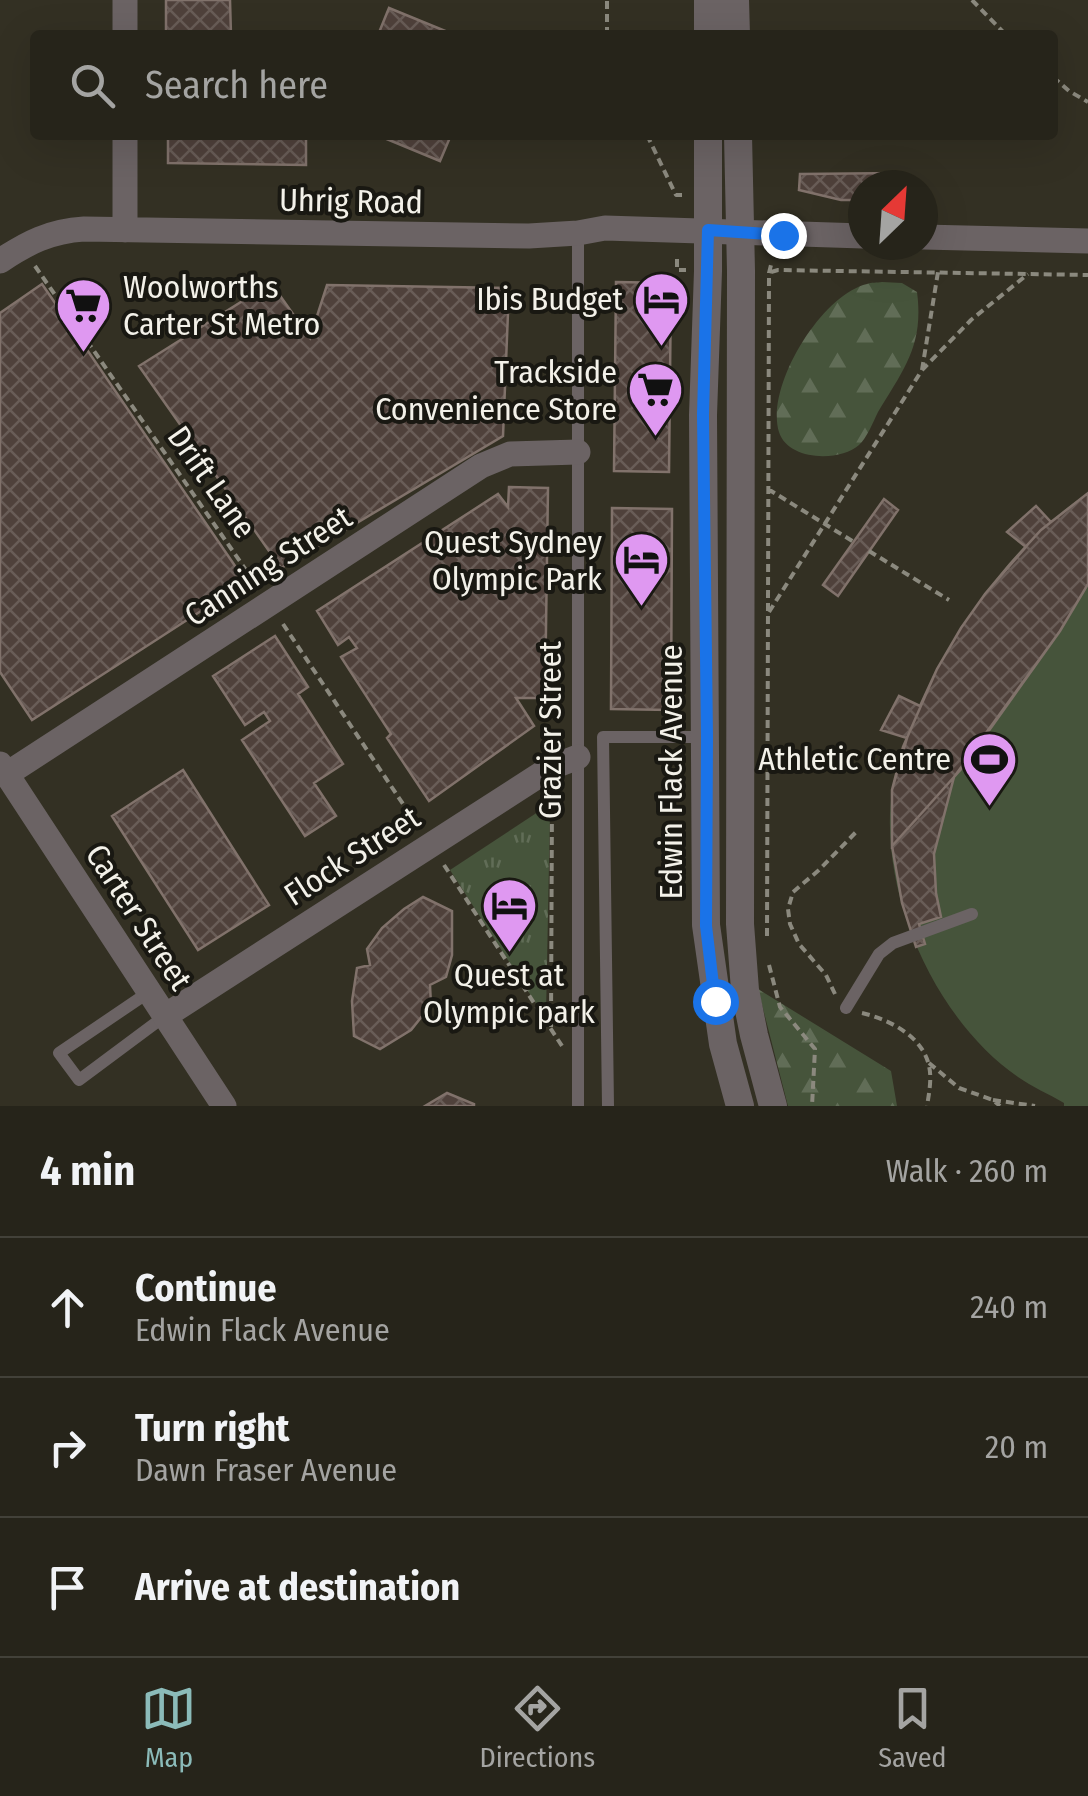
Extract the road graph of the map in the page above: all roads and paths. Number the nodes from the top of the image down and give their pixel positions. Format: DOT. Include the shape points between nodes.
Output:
graph roads {
  1 [pos="126,0"];
  2 [pos="607,0"];
  3 [pos="708,0"];
  4 [pos="735,0"];
  5 [pos="972,0"];
  6 [pos="126,30"];
  7 [pos="606,30"];
  8 [pos="708,30"];
  9 [pos="736,30"];
  10 [pos="1001,30"];
  11 [pos="1058,82"];
  12 [pos="1088,102"];
  13 [pos="126,140"];
  14 [pos="649,140"];
  15 [pos="708,140"];
  16 [pos="738,140"];
  17 [pos="676,194"];
  18 [pos="692,195"];
  19 [pos="676,207"];
  20 [pos="125,230"];
  21 [pos="708,230"];
  22 [pos="740,232"];
  23 [pos="578,233"];
  24 [pos="848,236"];
  25 [pos="938,237"];
  26 [pos="1088,241"];
  27 [pos="11,254"];
  28 [pos="677,259"];
  29 [pos="772,261"];
  30 [pos="690,270"];
  31 [pos="756,272"];
  32 [pos="938,272"];
  33 [pos="769,273"];
  34 [pos="1028,274"];
  35 [pos="1088,275"];
  36 [pos="922,370"];
  37 [pos="578,452"];
  38 [pos="768,489"];
  39 [pos="824,524"];
  40 [pos="854,542"];
  41 [pos="869,551"];
  42 [pos="949,600"];
  43 [pos="270,604"];
  44 [pos="767,614"];
  45 [pos="707,737"];
  46 [pos="578,757"];
  47 [pos="552,766"];
  48 [pos="3,769"];
  49 [pos="430,844"];
  50 [pos="972,914"];
  51 [pos="767,939"];
  52 [pos="767,958"];
  53 [pos="149,992"];
  54 [pos="846,1008"];
  55 [pos="165,1016"];
  56 [pos="551,1029"];
  57 [pos="563,1048"];
  58 [pos="929,1063"];
  59 [pos="993,1100"];
  60 [pos="224,1106"];
  61 [pos="578,1106"];
  62 [pos="608,1106"];
  63 [pos="740,1106"];
  64 [pos="772,1106"];
  65 [pos="812,1106"];
  66 [pos="1000,1106"];
  67 [pos="1035,1106"];
  1 -- 6 [label="street"];
  2 -- 7 [label="path"];
  3 -- 8 [label="street"];
  4 -- 9 [label="street"];
  5 -- 10 [label="path"];
  11 -- 12 [label="path"];
  13 -- 20 [label="street"];
  14 -- 17 [label="path"];
  15 -- 21 [label="street, Edwin Flack Avenue"];
  16 -- 22 [label="street"];
  17 -- 18 [label="path"];
  17 -- 19 [label="path"];
  20 -- 23 [label="street, Uhrig Road"];
  20 -- 27 [label="street, Uhrig Road" via="62,230"];
  21 -- 22 [label="street, Uhrig Road"];
  21 -- 23 [label="street, Uhrig Road"];
  21 -- 45 [label="street, Edwin Flack Avenue"];
  22 -- 24 [label="street, Uhrig Road"];
  22 -- 64 [label="street" via="740,924 746,990"];
  23 -- 37 [label="lane, Grazier Street"];
  25 -- 26 [label="street"];
  27 -- 43 [label="path, Drift Lane"];
  28 -- 30 [label="path" via="677,270"];
  29 -- 33 [label="path"];
  31 -- 33 [label="path"];
  32 -- 33 [label="path"];
  32 -- 34 [label="path"];
  32 -- 36 [label="path"];
  33 -- 38 [label="path"];
  34 -- 35 [label="path"];
  34 -- 36 [label="path"];
  36 -- 39 [label="path"];
  37 -- 43 [label="street, Canning Street" via="496,458"];
  37 -- 46 [label="lane, Grazier Street"];
  38 -- 39 [label="path"];
  38 -- 44 [label="path"];
  39 -- 40 [label="path"];
  39 -- 44 [label="path"];
  41 -- 42 [label="path"];
  43 -- 48 [label="street, Canning Street"];
  43 -- 49 [label="path, Drift Lane"];
  44 -- 51 [label="path"];
  45 -- 62 [label="lane" via="604,737"];
  45 -- 63 [label="street, Edwin Flack Avenue" via="706,926 722,1044"];
  46 -- 47 [label="street, Flock Street"];
  46 -- 61 [label="lane, Grazier Street"];
  47 -- 49 [label="street, Flock Street"];
  47 -- 56 [label="path"];
  48 -- 53 [label="street, Carter Street"];
  49 -- 55 [label="street, Flock Street"];
  49 -- 56 [label="path, Drift Lane"];
  50 -- 54 [label="lane" via="893,943"];
  52 -- 65 [label="path" via="780,1007 815,1049"];
  53 -- 55 [label="street, Carter Street"];
  53 -- 55 [label="lane" via="60,1053 78,1080"];
  55 -- 60 [label="street, Carter Street"];
  56 -- 57 [label="path, Drift Lane"];
  58 -- 59 [label="path" via="959,1088"];
  59 -- 66 [label="path"];
  59 -- 67 [label="path"];
}
